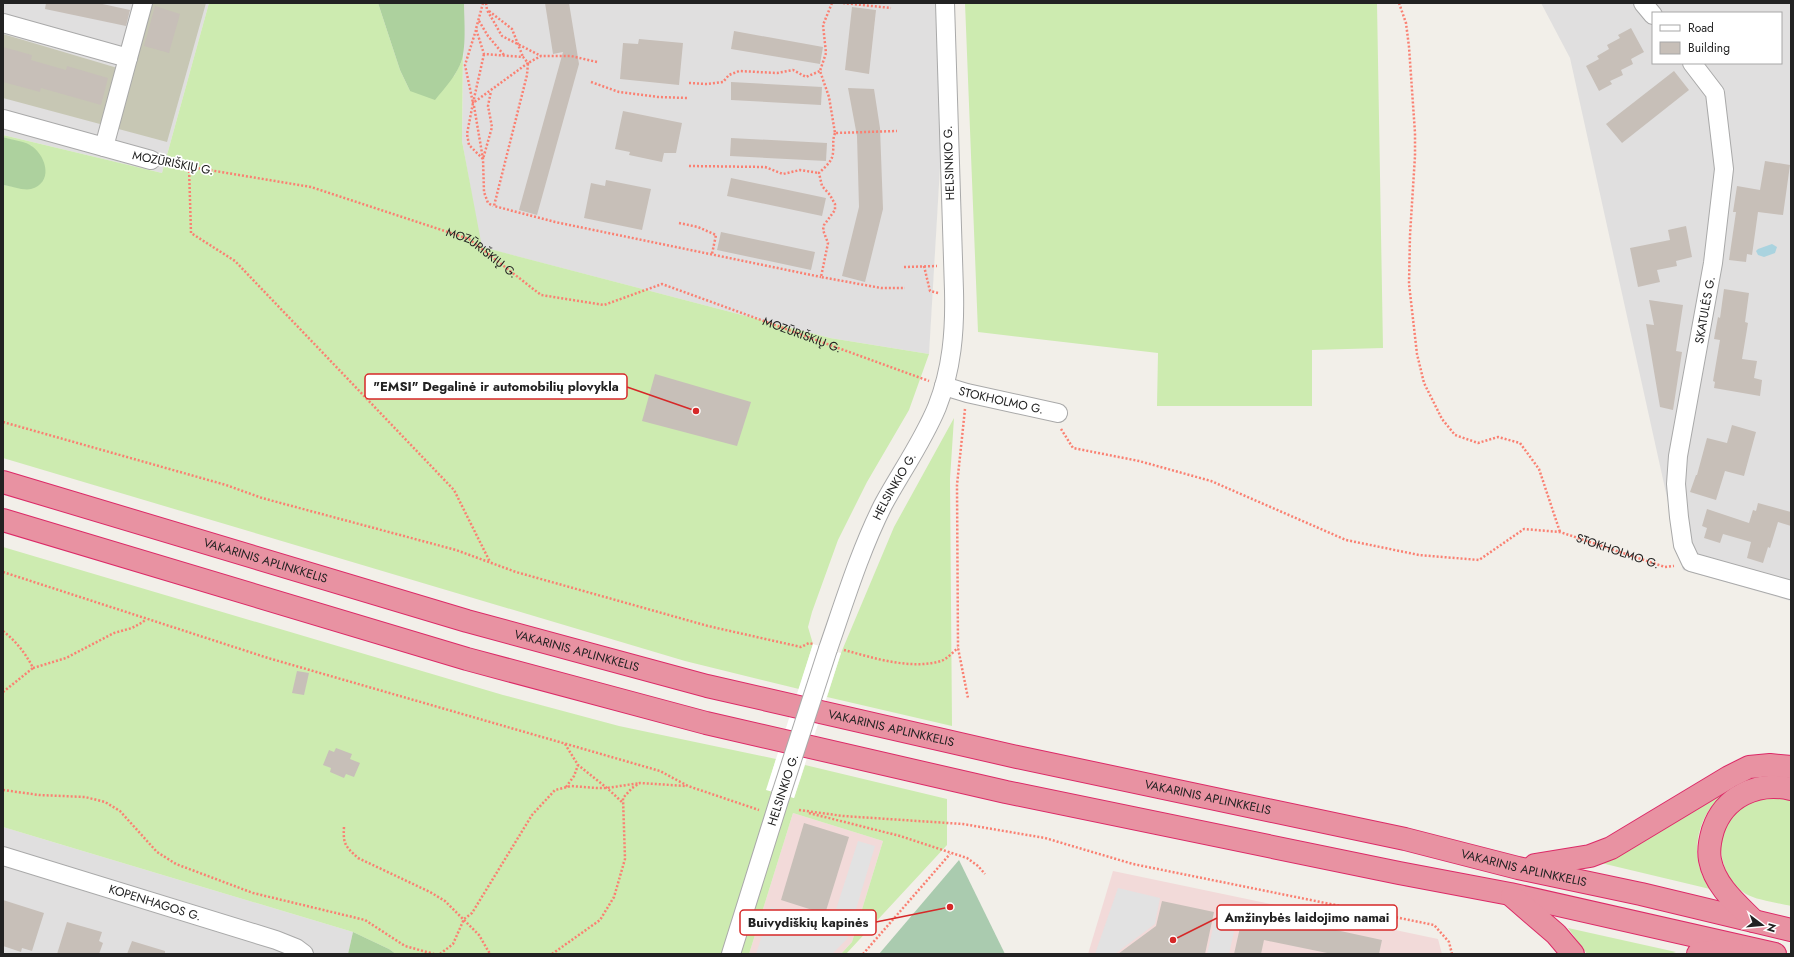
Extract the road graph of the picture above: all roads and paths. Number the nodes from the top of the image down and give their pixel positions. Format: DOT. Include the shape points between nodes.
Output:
graph roads {
  1 [pos="143,3"];
  2 [pos="483,3"];
  3 [pos="486,3"];
  4 [pos="832,3"];
  5 [pos="843,3"];
  6 [pos="945,3"];
  7 [pos="1399,3"];
  8 [pos="1643,3"];
  9 [pos="891,8"];
  10 [pos="487,10"];
  11 [pos="1652,14"];
  12 [pos="478,20"];
  13 [pos="3,23"];
  14 [pos="476,29"];
  15 [pos="518,44"];
  16 [pos="484,54"];
  17 [pos="504,56"];
  18 [pos="541,56"];
  19 [pos="523,57"];
  20 [pos="128,58"];
  21 [pos="597,62"];
  22 [pos="528,63"];
  23 [pos="1693,64"];
  24 [pos="820,71"];
  25 [pos="591,82"];
  26 [pos="689,83"];
  27 [pos="491,90"];
  28 [pos="688,98"];
  29 [pos="473,104"];
  30 [pos="3,119"];
  31 [pos="897,131"];
  32 [pos="835,133"];
  33 [pos="104,147"];
  34 [pos="483,159"];
  35 [pos="151,160"];
  36 [pos="689,166"];
  37 [pos="188,167"];
  38 [pos="819,173"];
  39 [pos="494,206"];
  40 [pos="679,223"];
  41 [pos="712,254"];
  42 [pos="924,266"];
  43 [pos="937,266"];
  44 [pos="904,267"];
  45 [pos="821,277"];
  46 [pos="905,288"];
  47 [pos="938,293"];
  48 [pos="944,386"];
  49 [pos="967,393"];
  50 [pos="1058,413"];
  51 [pos="3,422"];
  52 [pos="3,482"];
  53 [pos="3,520"];
  54 [pos="1560,532"];
  55 [pos="1691,562"];
  56 [pos="491,563"];
  57 [pos="3,572"];
  58 [pos="1791,590"];
  59 [pos="146,619"];
  60 [pos="3,631"];
  61 [pos="828,648"];
  62 [pos="958,648"];
  63 [pos="33,668"];
  64 [pos="3,692"];
  65 [pos="968,698"];
  66 [pos="565,744"];
  67 [pos="578,765"];
  68 [pos="1791,767"];
  69 [pos="640,783"];
  70 [pos="688,786"];
  71 [pos="565,787"];
  72 [pos="607,788"];
  73 [pos="1791,789"];
  74 [pos="3,790"];
  75 [pos="623,803"];
  76 [pos="794,810"];
  77 [pos="799,810"];
  78 [pos="764,811"];
  79 [pos="344,826"];
  80 [pos="950,854"];
  81 [pos="3,856"];
  82 [pos="1518,868"];
  83 [pos="985,874"];
  84 [pos="1510,894"];
  85 [pos="464,919"];
  86 [pos="1754,921"];
  87 [pos="1791,930"];
  88 [pos="1748,947"];
  89 [pos="304,954"];
  90 [pos="434,954"];
  91 [pos="440,954"];
  92 [pos="490,954"];
  93 [pos="552,954"];
  94 [pos="731,954"];
  95 [pos="863,954"];
  96 [pos="1452,954"];
  97 [pos="1573,954"];
  98 [pos="1698,954"];
  99 [pos="1775,954"];
  1 -- 20 [label="street"];
  2 -- 12 [label="path"];
  3 -- 10 [label="path"];
  4 -- 24 [label="path" via="823,24 826,53"];
  5 -- 9 [label="path"];
  6 -- 48 [label="street, HELSINKIO G." via="954,321 951,358"];
  7 -- 54 [label="path" via="1406,23 1409,47 1415,133 1409,284 1417,354 1424,382 1442,419 1455,434 1478,443 1498,437 1520,443 1539,469"];
  8 -- 11 [label="street"];
  10 -- 15 [label="path" via="512,29"];
  10 -- 15 [label="path" via="502,36"];
  12 -- 14 [label="path"];
  12 -- 17 [label="path"];
  13 -- 20 [label="street"];
  14 -- 16 [label="path"];
  14 -- 29 [label="path" via="464,65"];
  15 -- 18 [label="path"];
  15 -- 19 [label="path"];
  16 -- 17 [label="path"];
  16 -- 29 [label="path"];
  17 -- 19 [label="path"];
  18 -- 21 [label="path" via="570,56"];
  18 -- 22 [label="path"];
  19 -- 22 [label="path"];
  20 -- 33 [label="street"];
  22 -- 27 [label="path"];
  22 -- 39 [label="path"];
  23 -- 55 [label="street, SKATULĖS G." via="1715,93 1724,169 1713,263 1678,456 1676,484 1679,517 1683,545"];
  24 -- 26 [label="path" via="806,77 793,70 777,73 739,71 729,75 724,82"];
  24 -- 32 [label="path" via="829,97"];
  25 -- 28 [label="path" via="619,92"];
  27 -- 29 [label="path"];
  27 -- 34 [label="path" via="488,106 492,128"];
  29 -- 34 [label="path"];
  29 -- 34 [label="path" via="467,134 469,145"];
  30 -- 33 [label="street, MOZŪRIŠKIŲ G."];
  31 -- 32 [label="path"];
  32 -- 38 [label="path" via="832,159"];
  33 -- 35 [label="street, MOZŪRIŠKIŲ G."];
  34 -- 39 [label="path" via="484,192 488,203"];
  35 -- 37 [label="path, MOZŪRIŠKIŲ G."];
  36 -- 38 [label="path" via="765,167 782,174 800,170"];
  37 -- 48 [label="path, MOZŪRIŠKIŲ G." via="311,187 469,239 541,295 604,305 662,284"];
  37 -- 56 [label="path" via="191,233 235,260 454,490"];
  38 -- 45 [label="path" via="822,186 835,204 835,210 823,230 828,243"];
  39 -- 41 [label="path" via="555,222"];
  40 -- 41 [label="path" via="698,227 716,235"];
  41 -- 45 [label="path"];
  42 -- 43 [label="path"];
  42 -- 44 [label="path"];
  42 -- 47 [label="path" via="930,291"];
  45 -- 46 [label="path" via="881,288"];
  48 -- 49 [label="street, STOKHOLMO G."];
  48 -- 61 [label="street, HELSINKIO G." via="927,428 883,505 859,558"];
  49 -- 50 [label="street, STOKHOLMO G."];
  49 -- 62 [label="path" via="957,485"];
  50 -- 54 [label="path, STOKHOLMO G." via="1060,427 1073,448 1139,461 1211,481 1346,540 1419,555 1479,560 1524,529"];
  51 -- 56 [label="path" via="226,485 262,498 456,550"];
  52 -- 82 [label="highway, VAKARINIS APLINKKELIS" via="467,621 708,686 1017,757 1405,839"];
  53 -- 84 [label="highway" via="467,658 706,723 1006,792"];
  54 -- 55 [label="path, STOKHOLMO G." via="1665,567"];
  55 -- 58 [label="street"];
  56 -- 61 [label="path" via="708,626 801,647 809,643"];
  57 -- 59 [label="path"];
  59 -- 63 [label="path" via="66,658"];
  59 -- 66 [label="path" via="268,658"];
  60 -- 63 [label="path" via="27,656"];
  61 -- 62 [label="path" via="896,662 922,664 942,660"];
  61 -- 94 [label="street, HELSINKIO G., bridge"];
  62 -- 65 [label="path"];
  63 -- 64 [label="path"];
  66 -- 67 [label="path"];
  66 -- 70 [label="path" via="660,771"];
  67 -- 71 [label="path" via="574,776"];
  67 -- 72 [label="path"];
  68 -- 82 [label="highway" via="1749,767 1611,848 1590,856"];
  69 -- 70 [label="path"];
  69 -- 72 [label="path"];
  69 -- 75 [label="path" via="623,798"];
  70 -- 78 [label="path"];
  71 -- 72 [label="path"];
  71 -- 85 [label="path" via="555,790 532,815 472,913"];
  72 -- 75 [label="path"];
  73 -- 86 [label="highway" via="1766,786 1748,791 1729,803 1717,820 1710,842 1710,860 1717,879 1729,896"];
  74 -- 90 [label="path" via="85,797 105,802 120,811 157,852 176,864 253,893 365,920 405,946"];
  75 -- 93 [label="path" via="625,859 614,897 600,920"];
  76 -- 77 [label="path"];
  77 -- 80 [label="path" via="900,836"];
  77 -- 96 [label="path" via="843,816 963,824 1045,838 1133,864 1434,925 1449,942"];
  79 -- 85 [label="path" via="343,840 358,858 440,898"];
  80 -- 83 [label="path" via="967,858"];
  80 -- 95 [label="path"];
  81 -- 89 [label="street, KOPENHAGOS G." via="276,940"];
  82 -- 86 [label="highway, VAKARINIS APLINKKELIS"];
  84 -- 88 [label="highway"];
  84 -- 97 [label="highway" via="1556,934"];
  85 -- 91 [label="path" via="453,944"];
  85 -- 92 [label="path" via="479,935"];
  86 -- 87 [label="highway, VAKARINIS APLINKKELIS"];
  88 -- 98 [label="highway"];
  88 -- 99 [label="highway"];
}
